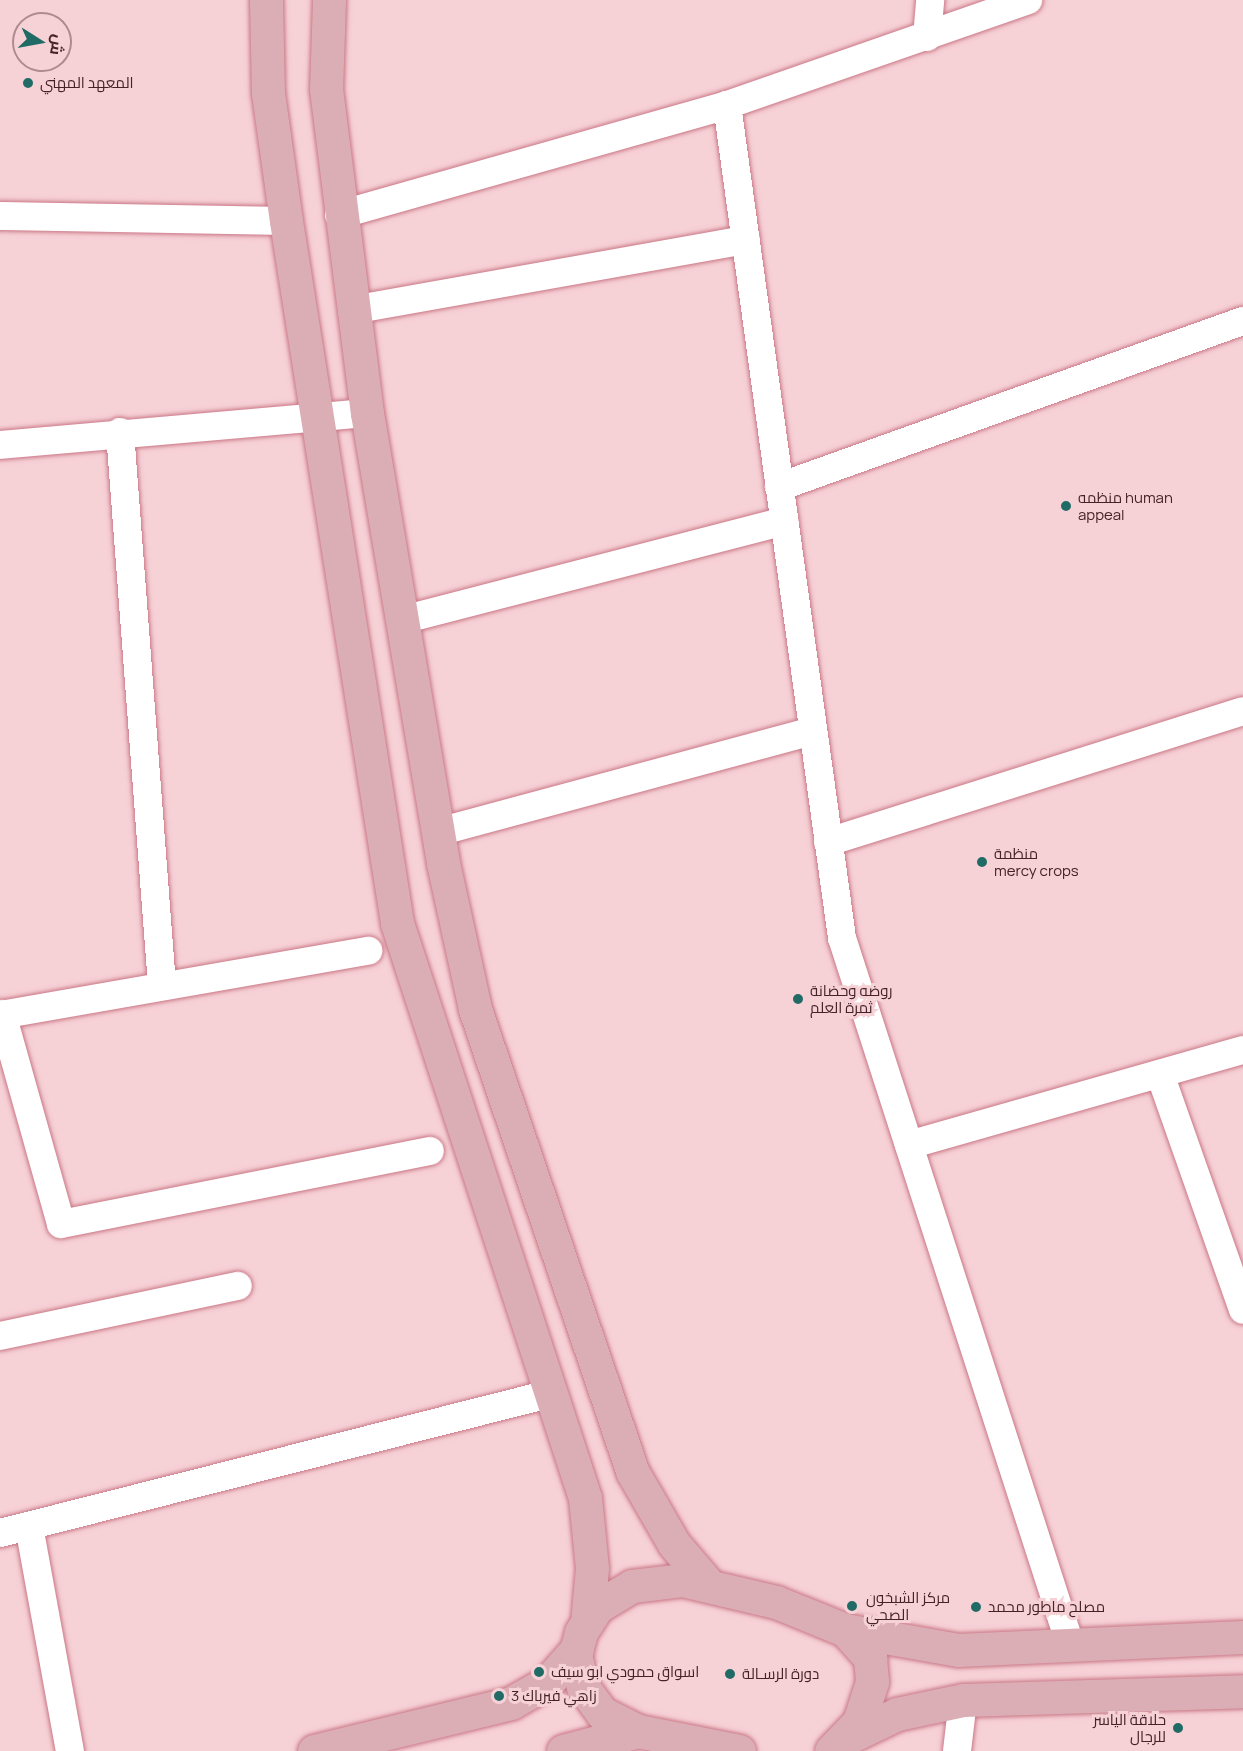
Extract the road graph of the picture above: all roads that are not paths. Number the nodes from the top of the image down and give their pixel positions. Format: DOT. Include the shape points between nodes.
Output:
graph roads {
  1 [pos="266,0"];
  2 [pos="329,0"];
  3 [pos="930,0"];
  4 [pos="1028,0"];
  5 [pos="927,37"];
  6 [pos="727,105"];
  7 [pos="339,215"];
  8 [pos="0,216"];
  9 [pos="286,221"];
  10 [pos="746,240"];
  11 [pos="352,310"];
  12 [pos="1243,321"];
  13 [pos="367,413"];
  14 [pos="315,420"];
  15 [pos="120,432"];
  16 [pos="0,445"];
  17 [pos="779,487"];
  18 [pos="784,521"];
  19 [pos="402,620"];
  20 [pos="1243,711"];
  21 [pos="813,731"];
  22 [pos="438,832"];
  23 [pos="828,842"];
  24 [pos="368,951"];
  25 [pos="162,985"];
  26 [pos="1,1015"];
  27 [pos="1243,1050"];
  28 [pos="1160,1074"];
  29 [pos="909,1146"];
  30 [pos="430,1151"];
  31 [pos="238,1286"];
  32 [pos="1243,1310"];
  33 [pos="0,1336"];
  34 [pos="537,1397"];
  35 [pos="29,1526"];
  36 [pos="0,1533"];
  37 [pos="710,1585"];
  38 [pos="845,1630"];
  39 [pos="582,1636"];
  40 [pos="1243,1638"];
  41 [pos="1070,1644"];
  42 [pos="1243,1691"];
  43 [pos="963,1700"];
  44 [pos="638,1731"];
  45 [pos="679,1745"];
  46 [pos="838,1747"];
  47 [pos="70,1751"];
  48 [pos="314,1751"];
  49 [pos="562,1751"];
  50 [pos="736,1751"];
  51 [pos="957,1751"];
  1 -- 9 [label="main road" via="268,93"];
  2 -- 7 [label="main road" via="326,89"];
  3 -- 5 [label="street"];
  4 -- 5 [label="street"];
  5 -- 6 [label="street"];
  6 -- 7 [label="street"];
  6 -- 10 [label="street"];
  7 -- 11 [label="main road"];
  8 -- 9 [label="street"];
  9 -- 14 [label="main road"];
  10 -- 11 [label="street"];
  10 -- 17 [label="street"];
  11 -- 13 [label="main road"];
  12 -- 17 [label="street"];
  13 -- 14 [label="street"];
  13 -- 19 [label="main road"];
  14 -- 15 [label="street"];
  14 -- 39 [label="main road" via="400,933 585,1498 592,1558"];
  15 -- 16 [label="street"];
  15 -- 25 [label="street"];
  17 -- 18 [label="street"];
  18 -- 19 [label="street"];
  18 -- 21 [label="street"];
  19 -- 22 [label="main road"];
  20 -- 23 [label="street"];
  21 -- 22 [label="street"];
  21 -- 23 [label="street"];
  22 -- 37 [label="main road" via="475,1009 622,1442 651,1509"];
  23 -- 29 [label="street" via="842,938"];
  24 -- 25 [label="street"];
  25 -- 26 [label="street"];
  26 -- 30 [label="street" via="61,1224"];
  27 -- 28 [label="street"];
  28 -- 29 [label="street"];
  28 -- 32 [label="street"];
  29 -- 41 [label="street"];
  31 -- 33 [label="street"];
  34 -- 35 [label="street"];
  35 -- 36 [label="street"];
  35 -- 47 [label="street"];
  37 -- 38 [label="main road" via="776,1602"];
  37 -- 39 [label="main road" via="682,1580 632,1586 609,1597"];
  38 -- 41 [label="main road" via="931,1649"];
  38 -- 46 [label="main road" via="863,1647 872,1666 870,1695"];
  39 -- 44 [label="main road" via="587,1696 602,1713"];
  39 -- 48 [label="main road" via="548,1682 511,1703"];
  40 -- 41 [label="main road"];
  42 -- 43 [label="main road"];
  43 -- 46 [label="main road" via="897,1714"];
  43 -- 51 [label="street"];
  44 -- 45 [label="main road"];
  44 -- 49 [label="main road"];
  45 -- 50 [label="main road"];
}
